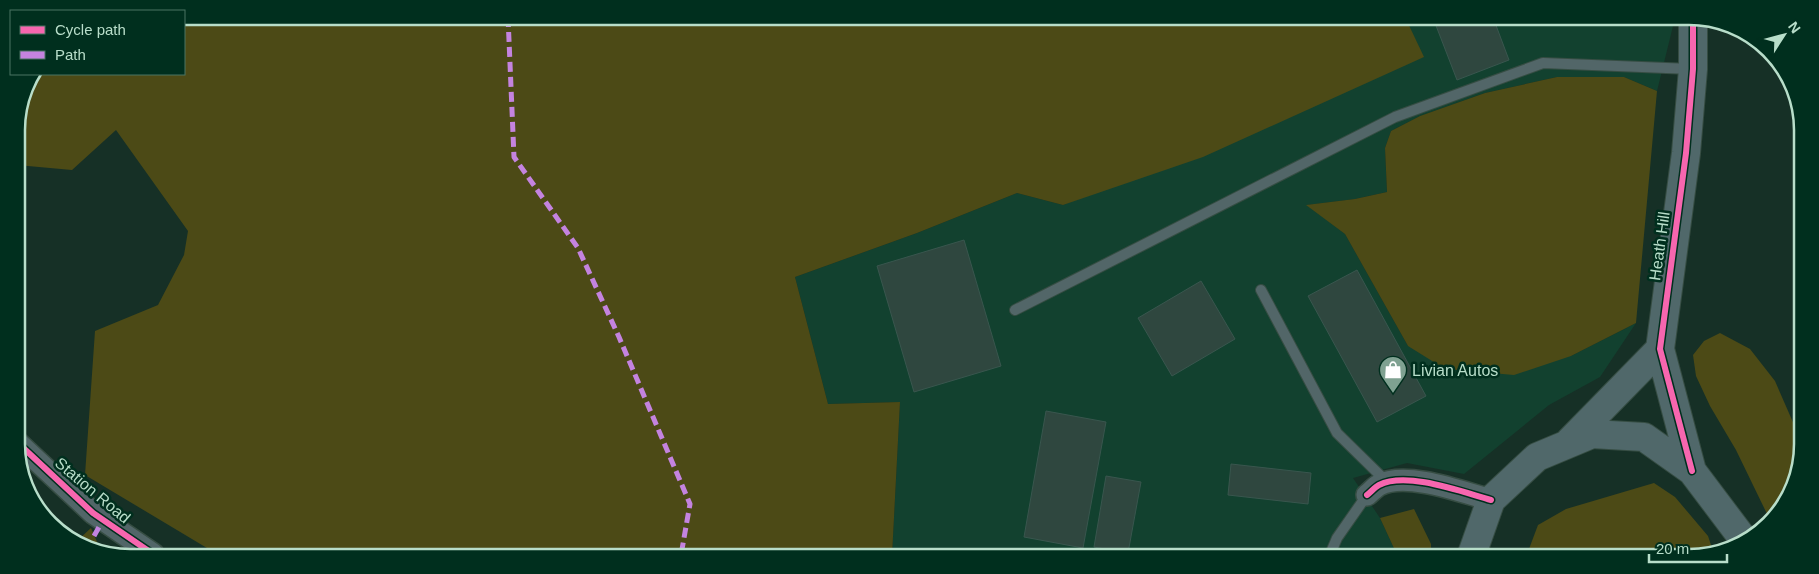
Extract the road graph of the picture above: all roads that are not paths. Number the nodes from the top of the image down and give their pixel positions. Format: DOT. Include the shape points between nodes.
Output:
graph roads {
  1 [pos="1694,25"];
  2 [pos="1694,69"];
  3 [pos="1261,290"];
  4 [pos="1015,310"];
  5 [pos="1660,349"];
  6 [pos="1567,445"];
  7 [pos="25,450"];
  8 [pos="1692,472"];
  9 [pos="1388,482"];
  10 [pos="1367,495"];
  11 [pos="1491,500"];
  12 [pos="1741,536"];
  13 [pos="146,549"];
  14 [pos="1332,549"];
  15 [pos="1474,549"];
  1 -- 2 [label="street, Heath Hill"];
  2 -- 4 [label="lane" via="1544,63 1395,117"];
  2 -- 5 [label="street, Heath Hill"];
  3 -- 9 [label="lane" via="1337,433"];
  5 -- 6 [label="street"];
  5 -- 8 [label="street, Heath Hill"];
  6 -- 8 [label="street" via="1592,434 1644,437"];
  6 -- 11 [label="street" via="1537,457"];
  7 -- 13 [label="street, Station Road" via="93,513"];
  8 -- 12 [label="street"];
  9 -- 10 [label="street" via="1378,485"];
  9 -- 11 [label="street" via="1420,481"];
  10 -- 14 [label="lane"];
  11 -- 15 [label="street"];
}
